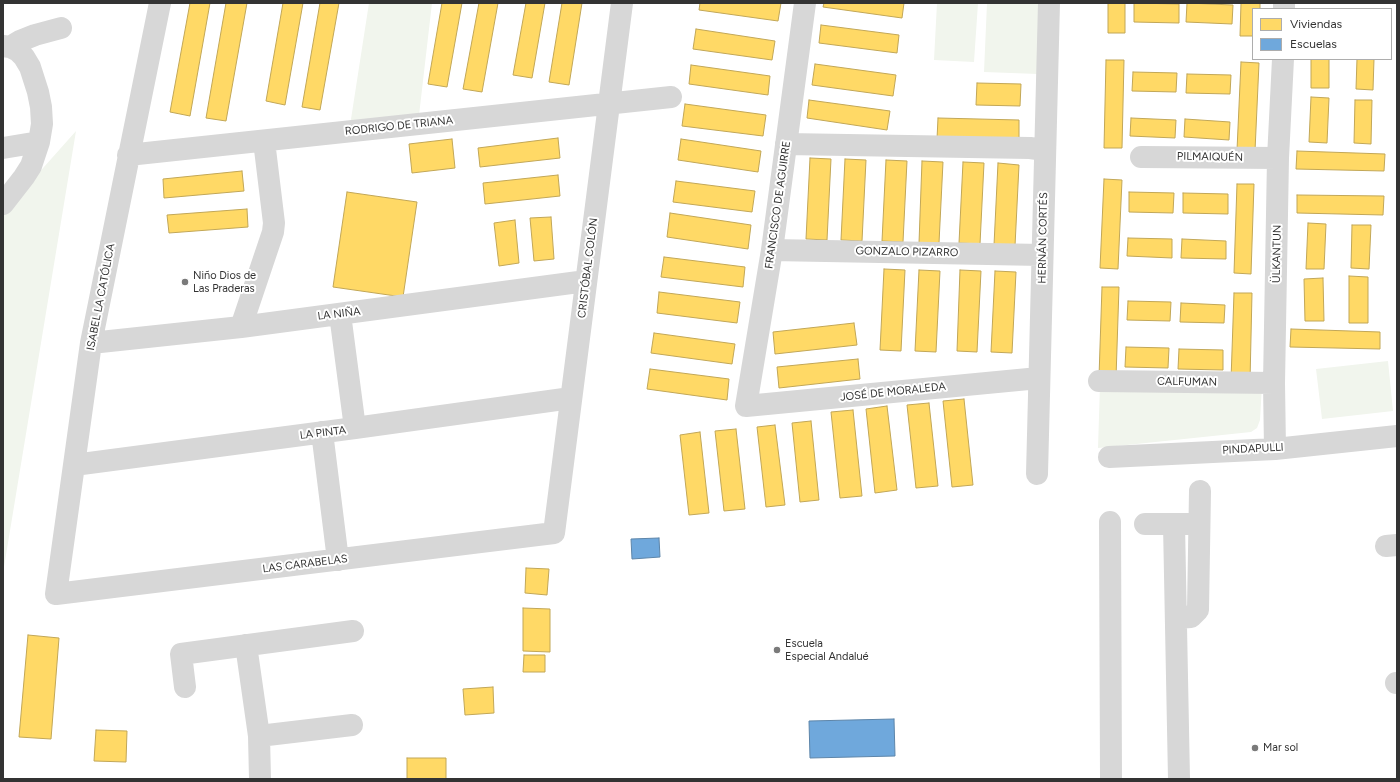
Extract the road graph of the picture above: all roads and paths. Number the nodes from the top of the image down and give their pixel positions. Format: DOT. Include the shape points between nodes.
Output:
graph roads {
  1 [pos="160,3"];
  2 [pos="622,3"];
  3 [pos="805,3"];
  4 [pos="1049,3"];
  5 [pos="61,28"];
  6 [pos="6,47"];
  7 [pos="1283,60"];
  8 [pos="671,97"];
  9 [pos="610,103"];
  10 [pos="264,141"];
  11 [pos="39,142"];
  12 [pos="786,144"];
  13 [pos="3,148"];
  14 [pos="1045,150"];
  15 [pos="128,155"];
  16 [pos="1141,157"];
  17 [pos="1278,158"];
  18 [pos="3,204"];
  19 [pos="772,250"];
  20 [pos="1042,255"];
  21 [pos="586,281"];
  22 [pos="340,314"];
  23 [pos="241,327"];
  24 [pos="91,343"];
  25 [pos="1039,378"];
  26 [pos="1099,381"];
  27 [pos="1274,383"];
  28 [pos="571,398"];
  29 [pos="746,406"];
  30 [pos="355,428"];
  31 [pos="322,432"];
  32 [pos="1397,436"];
  33 [pos="1275,449"];
  34 [pos="1110,457"];
  35 [pos="74,465"];
  36 [pos="1037,474"];
  37 [pos="1200,491"];
  38 [pos="1110,522"];
  39 [pos="1145,524"];
  40 [pos="1174,524"];
  41 [pos="1200,524"];
  42 [pos="554,533"];
  43 [pos="338,560"];
  44 [pos="56,594"];
  45 [pos="1176,618"];
  46 [pos="353,631"];
  47 [pos="246,645"];
  48 [pos="185,687"];
  49 [pos="352,725"];
  50 [pos="259,736"];
  51 [pos="260,779"];
  52 [pos="1110,779"];
  53 [pos="1179,779"];
  1 -- 15 [label="street, ISABEL LA CATÓLICA"];
  2 -- 9 [label="street, CRISTÓBAL COLÓN"];
  3 -- 12 [label="street, FRANCISCO DE AGUIRRE"];
  4 -- 14 [label="street, HERNÁN CORTÉS"];
  5 -- 6 [label="street"];
  6 -- 11 [label="street" via="18,51 24,57 34,78 41,107"];
  7 -- 17 [label="street, ÜLKANTUN"];
  8 -- 9 [label="street, RODRIGO DE TRIANA"];
  9 -- 10 [label="street, RODRIGO DE TRIANA"];
  9 -- 21 [label="street, CRISTÓBAL COLÓN"];
  10 -- 15 [label="street, RODRIGO DE TRIANA"];
  10 -- 23 [label="street" via="273,232"];
  11 -- 13 [label="street"];
  11 -- 18 [label="street" via="24,177"];
  12 -- 14 [label="street"];
  12 -- 19 [label="street, FRANCISCO DE AGUIRRE"];
  14 -- 20 [label="street, HERNÁN CORTÉS"];
  15 -- 24 [label="street, ISABEL LA CATÓLICA"];
  16 -- 17 [label="street, PILMAIQUÉN"];
  17 -- 27 [label="street, ÜLKANTUN"];
  19 -- 20 [label="street, GONZALO PIZARRO"];
  19 -- 29 [label="street, FRANCISCO DE AGUIRRE"];
  20 -- 25 [label="street, HERNÁN CORTÉS"];
  21 -- 22 [label="street, LA NIÑA"];
  21 -- 28 [label="street, CRISTÓBAL COLÓN"];
  22 -- 23 [label="street, LA NIÑA"];
  22 -- 30 [label="street"];
  23 -- 24 [label="street, LA NIÑA"];
  24 -- 35 [label="street, ISABEL LA CATÓLICA"];
  25 -- 29 [label="street, JOSÉ DE MORALEDA"];
  25 -- 36 [label="street, HERNÁN CORTÉS"];
  26 -- 27 [label="street, CALFUMAN"];
  27 -- 33 [label="street, ÜLKANTUN"];
  28 -- 30 [label="street, LA PINTA"];
  28 -- 42 [label="street, CRISTÓBAL COLÓN"];
  30 -- 31 [label="street, LA PINTA"];
  31 -- 35 [label="street, LA PINTA"];
  31 -- 43 [label="street"];
  32 -- 33 [label="street, PINDAPULLI"];
  33 -- 34 [label="street, PINDAPULLI"];
  35 -- 44 [label="street, ISABEL LA CATÓLICA"];
  37 -- 41 [label="street"];
  38 -- 52 [label="street"];
  39 -- 40 [label="street"];
  40 -- 41 [label="street"];
  40 -- 45 [label="street"];
  41 -- 45 [label="street" via="1198,610 1191,617"];
  42 -- 43 [label="street, LAS CARABELAS"];
  43 -- 44 [label="street, LAS CARABELAS"];
  45 -- 53 [label="street"];
  46 -- 47 [label="street"];
  47 -- 48 [label="street" via="181,654"];
  47 -- 50 [label="street"];
  49 -- 50 [label="street"];
  50 -- 51 [label="street"];
}
